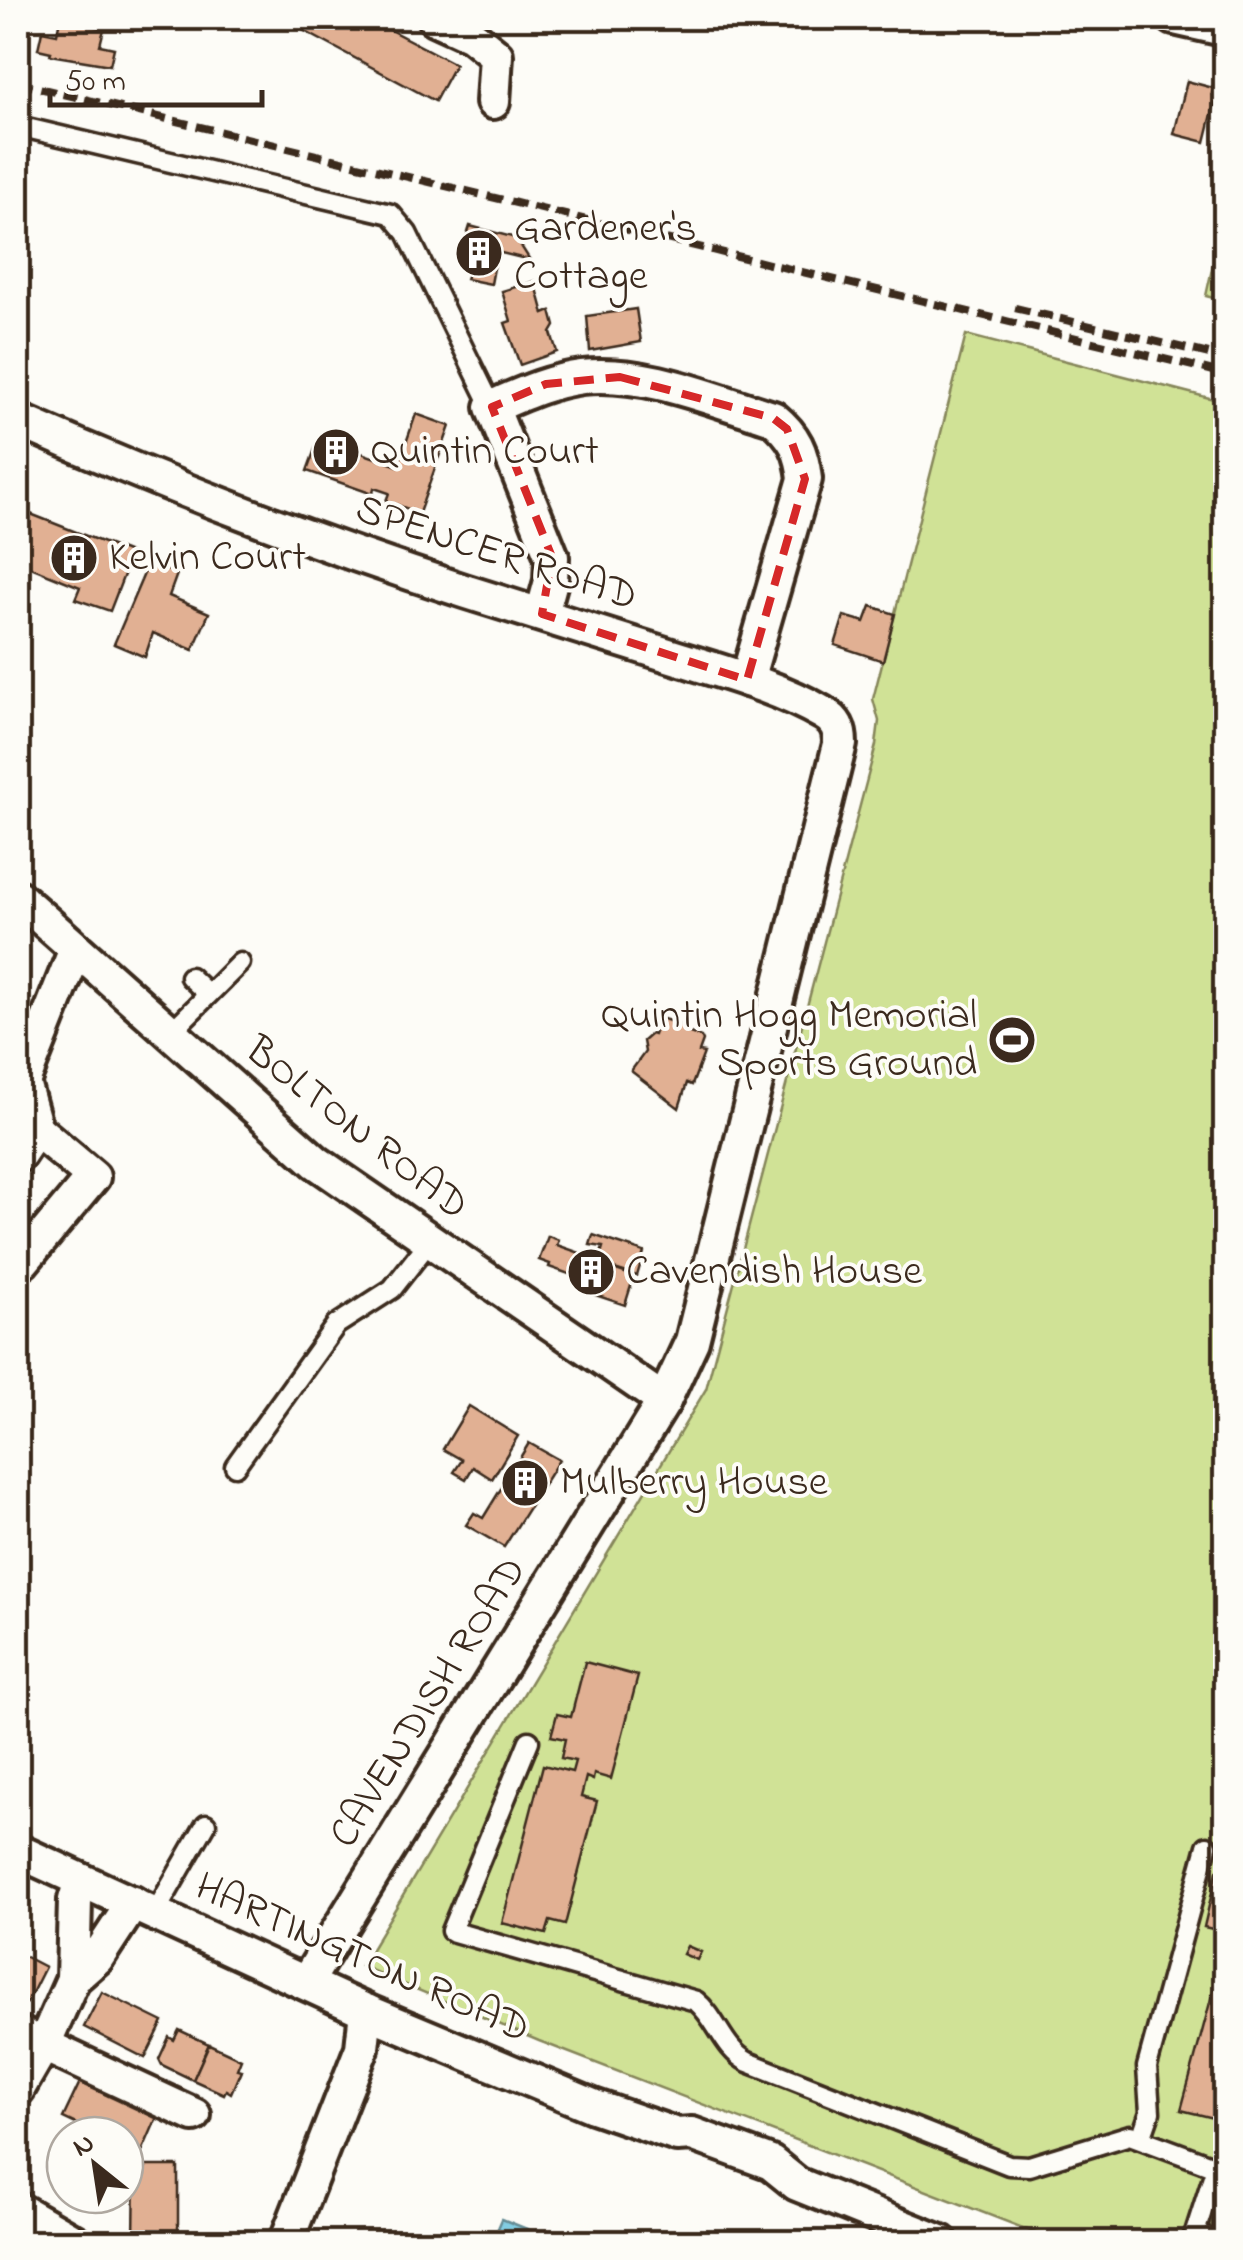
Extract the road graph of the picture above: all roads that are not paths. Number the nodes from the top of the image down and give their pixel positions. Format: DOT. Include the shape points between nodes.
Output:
graph roads {
  1 [pos="434,18"];
  2 [pos="1174,18"];
  3 [pos="1223,29"];
  4 [pos="493,102"];
  5 [pos="18,126"];
  6 [pos="492,407"];
  7 [pos="18,420"];
  8 [pos="542,614"];
  9 [pos="747,680"];
  10 [pos="836,724"];
  11 [pos="18,897"];
  12 [pos="76,949"];
  13 [pos="240,963"];
  14 [pos="190,977"];
  15 [pos="208,994"];
  16 [pos="170,1032"];
  17 [pos="27,1143"];
  18 [pos="428,1242"];
  19 [pos="18,1256"];
  20 [pos="664,1401"];
  21 [pos="235,1466"];
  22 [pos="529,1741"];
  23 [pos="206,1824"];
  24 [pos="1207,1846"];
  25 [pos="18,1851"];
  26 [pos="81,1880"];
  27 [pos="144,1908"];
  28 [pos="72,1978"];
  29 [pos="306,1983"];
  30 [pos="366,2011"];
  31 [pos="31,2039"];
  32 [pos="18,2089"];
  33 [pos="194,2115"];
  34 [pos="1141,2138"];
  35 [pos="1221,2168"];
  36 [pos="18,2209"];
  37 [pos="1193,2238"];
  38 [pos="75,2242"];
  39 [pos="286,2242"];
  40 [pos="941,2242"];
  41 [pos="1222,2242"];
  1 -- 4 [label="street" via="496,55"];
  2 -- 3 [label="street"];
  5 -- 6 [label="lane" via="391,214 407,233"];
  6 -- 8 [label="street" via="552,557"];
  6 -- 9 [label="street" via="546,384 620,377 773,418 787,429 799,447 805,480"];
  7 -- 8 [label="street, SPENCER ROAD" via="174,488"];
  8 -- 9 [label="street, SPENCER ROAD"];
  9 -- 10 [label="street, SPENCER ROAD"];
  10 -- 20 [label="street, CAVENDISH ROAD" via="840,744 692,1341"];
  11 -- 12 [label="street, BOLTON ROAD"];
  12 -- 16 [label="street, BOLTON ROAD"];
  12 -- 17 [label="street" via="23,1082"];
  13 -- 15 [label="lane"];
  14 -- 15 [label="lane"];
  15 -- 16 [label="lane"];
  16 -- 18 [label="street, BOLTON ROAD" via="316,1162"];
  17 -- 19 [label="street" via="92,1177 24,1260"];
  18 -- 20 [label="street, BOLTON ROAD"];
  18 -- 21 [label="lane" via="392,1288 336,1325"];
  20 -- 29 [label="street, CAVENDISH ROAD"];
  22 -- 34 [label="lane" via="452,1932 696,2000 748,2062 1009,2166 1029,2166 1120,2137"];
  23 -- 27 [label="lane"];
  24 -- 34 [label="lane" via="1147,2067 1150,2112"];
  25 -- 26 [label="street, HARTINGTON ROAD"];
  26 -- 27 [label="street, HARTINGTON ROAD"];
  26 -- 28 [label="street" via="74,1900"];
  27 -- 28 [label="street"];
  27 -- 29 [label="street, HARTINGTON ROAD"];
  28 -- 31 [label="street"];
  29 -- 30 [label="street, HARTINGTON ROAD"];
  30 -- 39 [label="street" via="362,2048"];
  30 -- 40 [label="street, HARTINGTON ROAD" via="593,2106 770,2164 797,2184"];
  31 -- 32 [label="street"];
  31 -- 33 [label="street"];
  34 -- 35 [label="lane"];
  35 -- 37 [label="lane"];
  36 -- 38 [label="street"];
  37 -- 41 [label="lane"];
}
